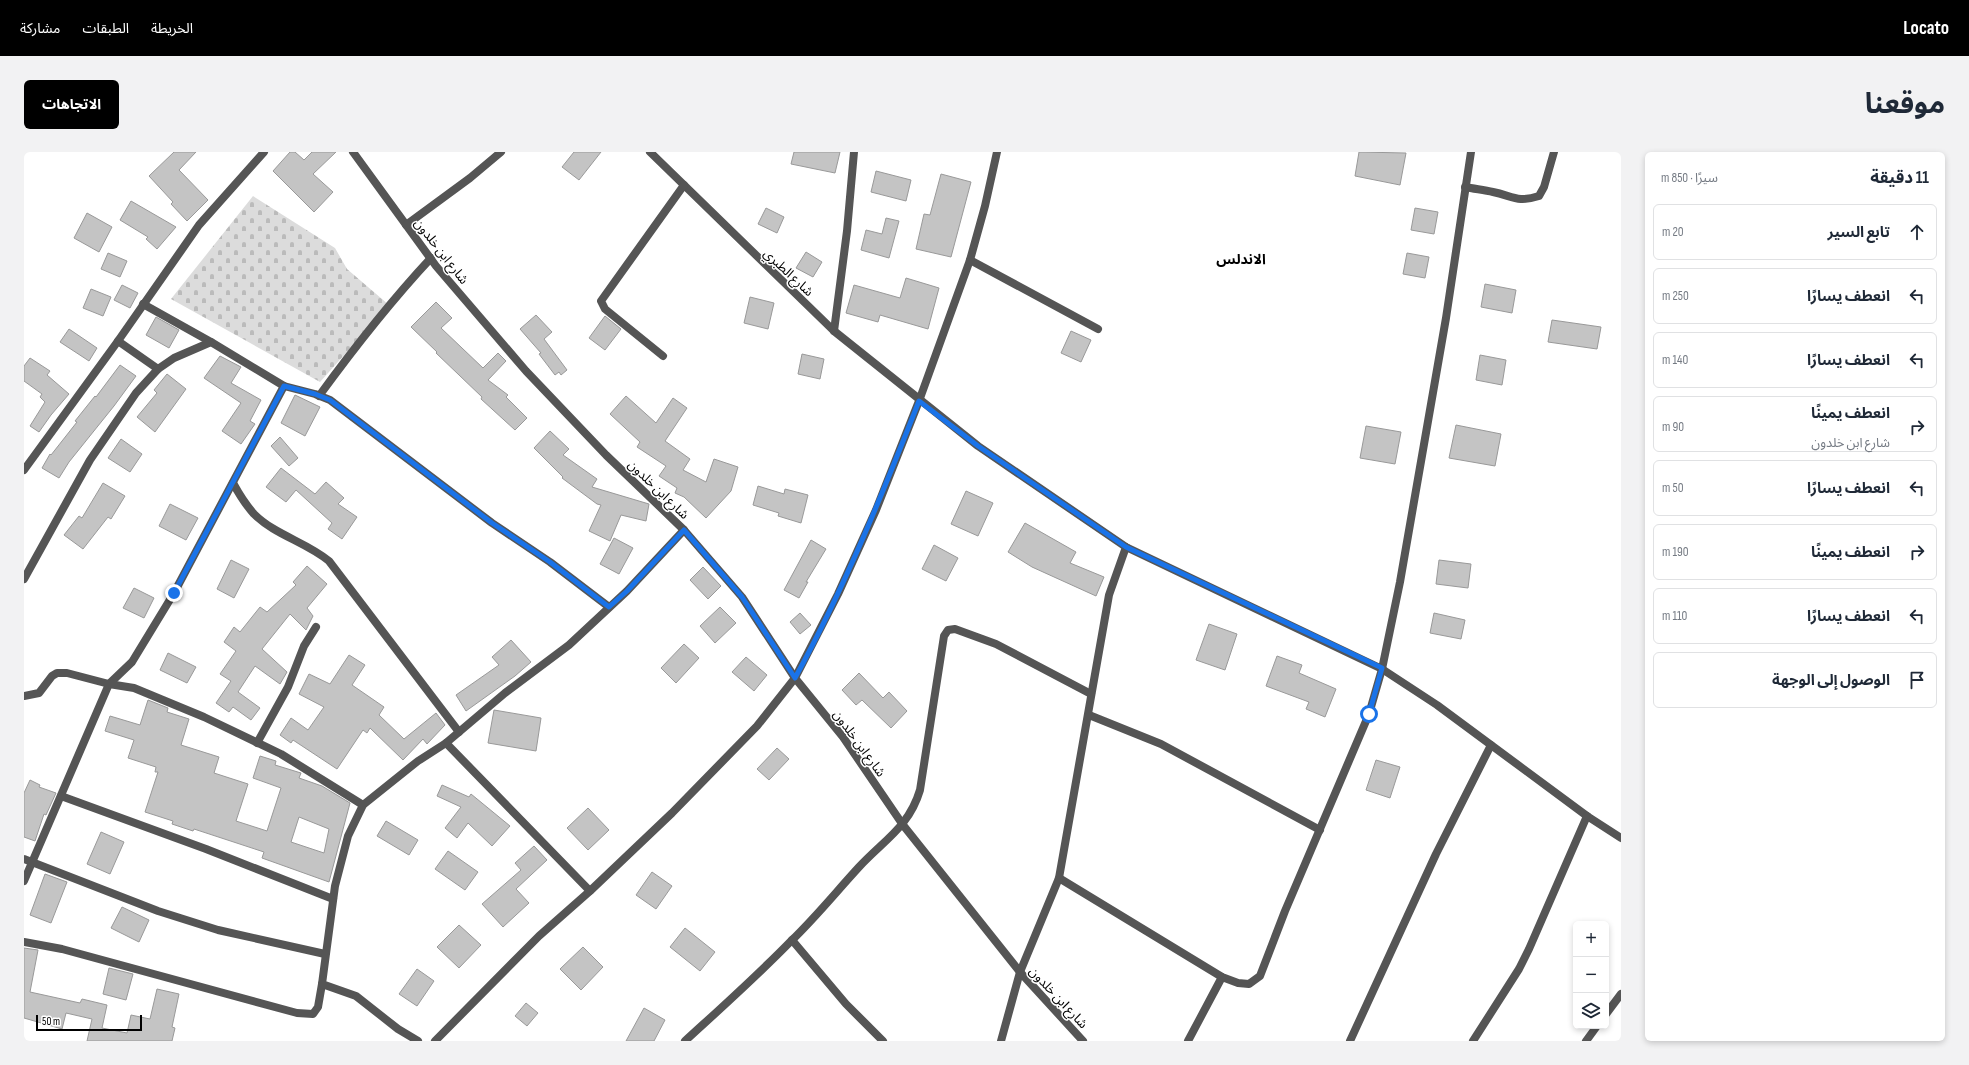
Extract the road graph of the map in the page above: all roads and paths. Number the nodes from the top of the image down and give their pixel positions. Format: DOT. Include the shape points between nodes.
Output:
graph roads {
  1 [pos="264,152"];
  2 [pos="353,152"];
  3 [pos="501,152"];
  4 [pos="650,152"];
  5 [pos="854,152"];
  6 [pos="997,152"];
  7 [pos="1461,152"];
  8 [pos="1554,152"];
  9 [pos="1470,153"];
  10 [pos="684,185"];
  11 [pos="1465,187"];
  12 [pos="406,225"];
  13 [pos="431,258"];
  14 [pos="970,260"];
  15 [pos="143,304"];
  16 [pos="1098,329"];
  17 [pos="834,331"];
  18 [pos="118,341"];
  19 [pos="211,342"];
  20 [pos="663,356"];
  21 [pos="158,369"];
  22 [pos="284,386"];
  23 [pos="319,396"];
  24 [pos="919,401"];
  25 [pos="24,470"];
  26 [pos="233,483"];
  27 [pos="684,530"];
  28 [pos="1126,547"];
  29 [pos="24,579"];
  30 [pos="609,607"];
  31 [pos="316,627"];
  32 [pos="1382,668"];
  33 [pos="795,678"];
  34 [pos="109,684"];
  35 [pos="1091,694"];
  36 [pos="24,696"];
  37 [pos="1089,715"];
  38 [pos="459,732"];
  39 [pos="257,742"];
  40 [pos="446,744"];
  41 [pos="1491,745"];
  42 [pos="61,796"];
  43 [pos="363,805"];
  44 [pos="1587,816"];
  45 [pos="903,825"];
  46 [pos="1320,830"];
  47 [pos="1621,838"];
  48 [pos="24,859"];
  49 [pos="32,863"];
  50 [pos="1059,878"];
  51 [pos="24,882"];
  52 [pos="590,891"];
  53 [pos="333,899"];
  54 [pos="792,940"];
  55 [pos="24,942"];
  56 [pos="325,954"];
  57 [pos="1020,972"];
  58 [pos="1222,977"];
  59 [pos="322,984"];
  60 [pos="1621,994"];
  61 [pos="1609,1010"];
  62 [pos="1595,1029"];
  63 [pos="418,1041"];
  64 [pos="435,1041"];
  65 [pos="685,1041"];
  66 [pos="883,1041"];
  67 [pos="1001,1041"];
  68 [pos="1083,1041"];
  69 [pos="1188,1041"];
  70 [pos="1350,1041"];
  71 [pos="1472,1041"];
  72 [pos="1586,1041"];
  1 -- 15 [label="street" via="199,225"];
  2 -- 12 [label="street, شارع ابن خلدون"];
  3 -- 12 [label="street"];
  4 -- 10 [label="street, شارع الطبري"];
  5 -- 17 [label="street"];
  6 -- 14 [label="street" via="986,206"];
  7 -- 9 [label="street"];
  8 -- 11 [label="street" via="1539,196 1526,200"];
  9 -- 11 [label="street"];
  10 -- 17 [label="street, شارع الطبري"];
  10 -- 20 [label="street" via="601,301 606,309"];
  11 -- 32 [label="street" via="1400,582"];
  12 -- 13 [label="street, شارع ابن خلدون"];
  13 -- 23 [label="street" via="401,291"];
  13 -- 27 [label="street, شارع ابن خلدون" via="531,376 606,455"];
  14 -- 16 [label="street"];
  14 -- 24 [label="street"];
  15 -- 18 [label="street"];
  15 -- 19 [label="street"];
  17 -- 24 [label="street, شارع الطبري"];
  18 -- 21 [label="street"];
  18 -- 25 [label="street"];
  19 -- 21 [label="street" via="174,358"];
  19 -- 22 [label="street"];
  21 -- 29 [label="street" via="136,393 90,460"];
  22 -- 23 [label="street"];
  22 -- 26 [label="street"];
  23 -- 30 [label="street" via="330,400 353,416 492,523 550,562"];
  24 -- 28 [label="street, شارع الطبري" via="978,446"];
  24 -- 33 [label="street" via="876,510 838,594"];
  26 -- 34 [label="street" via="174,593 142,646 132,662"];
  26 -- 38 [label="street" via="244,503 260,519 317,551 329,561"];
  27 -- 30 [label="street"];
  27 -- 33 [label="street, شارع ابن خلدون" via="742,597"];
  28 -- 32 [label="street, شارع الطبري"];
  28 -- 35 [label="street" via="1109,595"];
  30 -- 38 [label="street" via="569,644"];
  31 -- 39 [label="street" via="304,646 288,687"];
  32 -- 41 [label="street, شارع الطبري"];
  32 -- 46 [label="street" via="1369,714"];
  33 -- 45 [label="street, شارع ابن خلدون" via="843,737"];
  33 -- 52 [label="street" via="757,726 672,813"];
  34 -- 36 [label="street" via="57,672 39,693"];
  34 -- 39 [label="street" via="134,688 161,698"];
  34 -- 42 [label="street"];
  35 -- 37 [label="street"];
  35 -- 45 [label="street" via="996,644 955,629 948,630 944,636 920,790"];
  37 -- 46 [label="street" via="1161,744"];
  37 -- 50 [label="street"];
  38 -- 40 [label="street"];
  39 -- 43 [label="street"];
  40 -- 43 [label="street" via="418,760"];
  40 -- 52 [label="street"];
  41 -- 44 [label="street, شارع الطبري"];
  41 -- 70 [label="street" via="1436,854"];
  42 -- 49 [label="street"];
  42 -- 53 [label="street" via="206,848"];
  43 -- 53 [label="street" via="348,836"];
  44 -- 47 [label="street, شارع الطبري"];
  44 -- 71 [label="street" via="1530,949"];
  45 -- 54 [label="street" via="870,855"];
  45 -- 57 [label="street, شارع ابن خلدون"];
  46 -- 58 [label="street" via="1260,976 1249,984"];
  48 -- 49 [label="street"];
  49 -- 51 [label="street"];
  49 -- 56 [label="street" via="166,914 218,930"];
  50 -- 57 [label="street"];
  50 -- 58 [label="street"];
  52 -- 64 [label="street" via="539,936"];
  53 -- 56 [label="street"];
  54 -- 65 [label="street"];
  54 -- 66 [label="street" via="846,1004"];
  55 -- 59 [label="street" via="69,951 297,1013 313,1014 318,1007"];
  56 -- 59 [label="street"];
  57 -- 67 [label="street"];
  57 -- 68 [label="street, شارع ابن خلدون"];
  58 -- 69 [label="street"];
  59 -- 63 [label="street" via="356,996 398,1029"];
  60 -- 61 [label="street"];
  62 -- 72 [label="street"];
}
